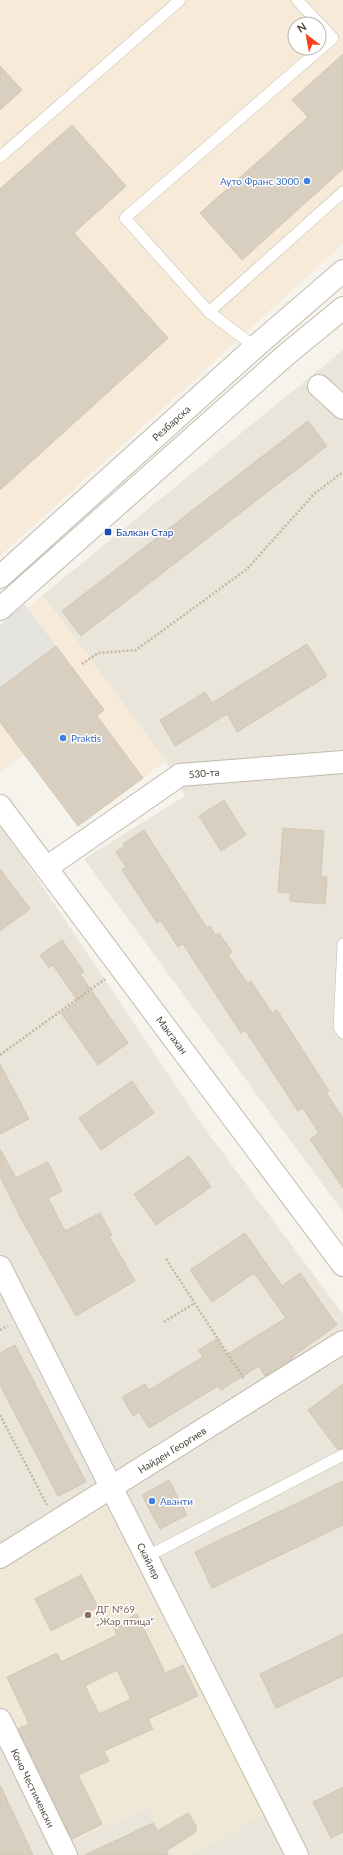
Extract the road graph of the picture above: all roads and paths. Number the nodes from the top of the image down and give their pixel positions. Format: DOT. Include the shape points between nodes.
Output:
graph roads {
  1 [pos="297,0"];
  2 [pos="177,1"];
  3 [pos="0,157"];
  4 [pos="343,192"];
  5 [pos="343,271"];
  6 [pos="343,308"];
  7 [pos="209,312"];
  8 [pos="255,346"];
  9 [pos="319,386"];
  10 [pos="343,408"];
  11 [pos="343,472"];
  12 [pos="0,577"];
  13 [pos="0,609"];
  14 [pos="82,664"];
  15 [pos="343,762"];
  16 [pos="0,806"];
  17 [pos="46,868"];
  18 [pos="343,944"];
  19 [pos="121,967"];
  20 [pos="343,1033"];
  21 [pos="0,1055"];
  22 [pos="166,1259"];
  23 [pos="343,1265"];
  24 [pos="0,1267"];
  25 [pos="195,1303"];
  26 [pos="164,1322"];
  27 [pos="343,1342"];
  28 [pos="256,1397"];
  29 [pos="0,1415"];
  30 [pos="343,1455"];
  31 [pos="111,1488"];
  32 [pos="56,1522"];
  33 [pos="146,1557"];
  34 [pos="0,1558"];
  35 [pos="0,1720"];
  36 [pos="66,1855"];
  37 [pos="297,1855"];
  1 -- 7 [label="lane" via="333,38 125,218"];
  2 -- 3 [label="lane"];
  4 -- 7 [label="lane"];
  5 -- 8 [label="street, Резбарска"];
  6 -- 13 [label="street" via="287,354"];
  7 -- 8 [label="lane"];
  8 -- 12 [label="street, Резбарска"];
  9 -- 10 [label="street"];
  11 -- 14 [label="path" via="314,494 247,570 136,650 98,653"];
  15 -- 17 [label="street, 530-та" via="180,776"];
  16 -- 17 [label="street, Макгахан"];
  17 -- 19 [label="street, Макгахан"];
  18 -- 20 [label="lane" via="339,1027"];
  19 -- 21 [label="path"];
  19 -- 23 [label="street, Макгахан"];
  22 -- 25 [label="path"];
  24 -- 31 [label="street, Скайлер"];
  25 -- 26 [label="path"];
  25 -- 28 [label="path"];
  27 -- 28 [label="street, Найден Георгиев"];
  28 -- 31 [label="street, Найден Георгиев"];
  29 -- 32 [label="path"];
  30 -- 33 [label="lane"];
  31 -- 32 [label="street, Найден Георгиев"];
  31 -- 33 [label="street, Скайлер"];
  32 -- 34 [label="street, Найден Георгиев"];
  33 -- 37 [label="street, Скайлер"];
  35 -- 36 [label="street, Кочо Честименски"];
}
